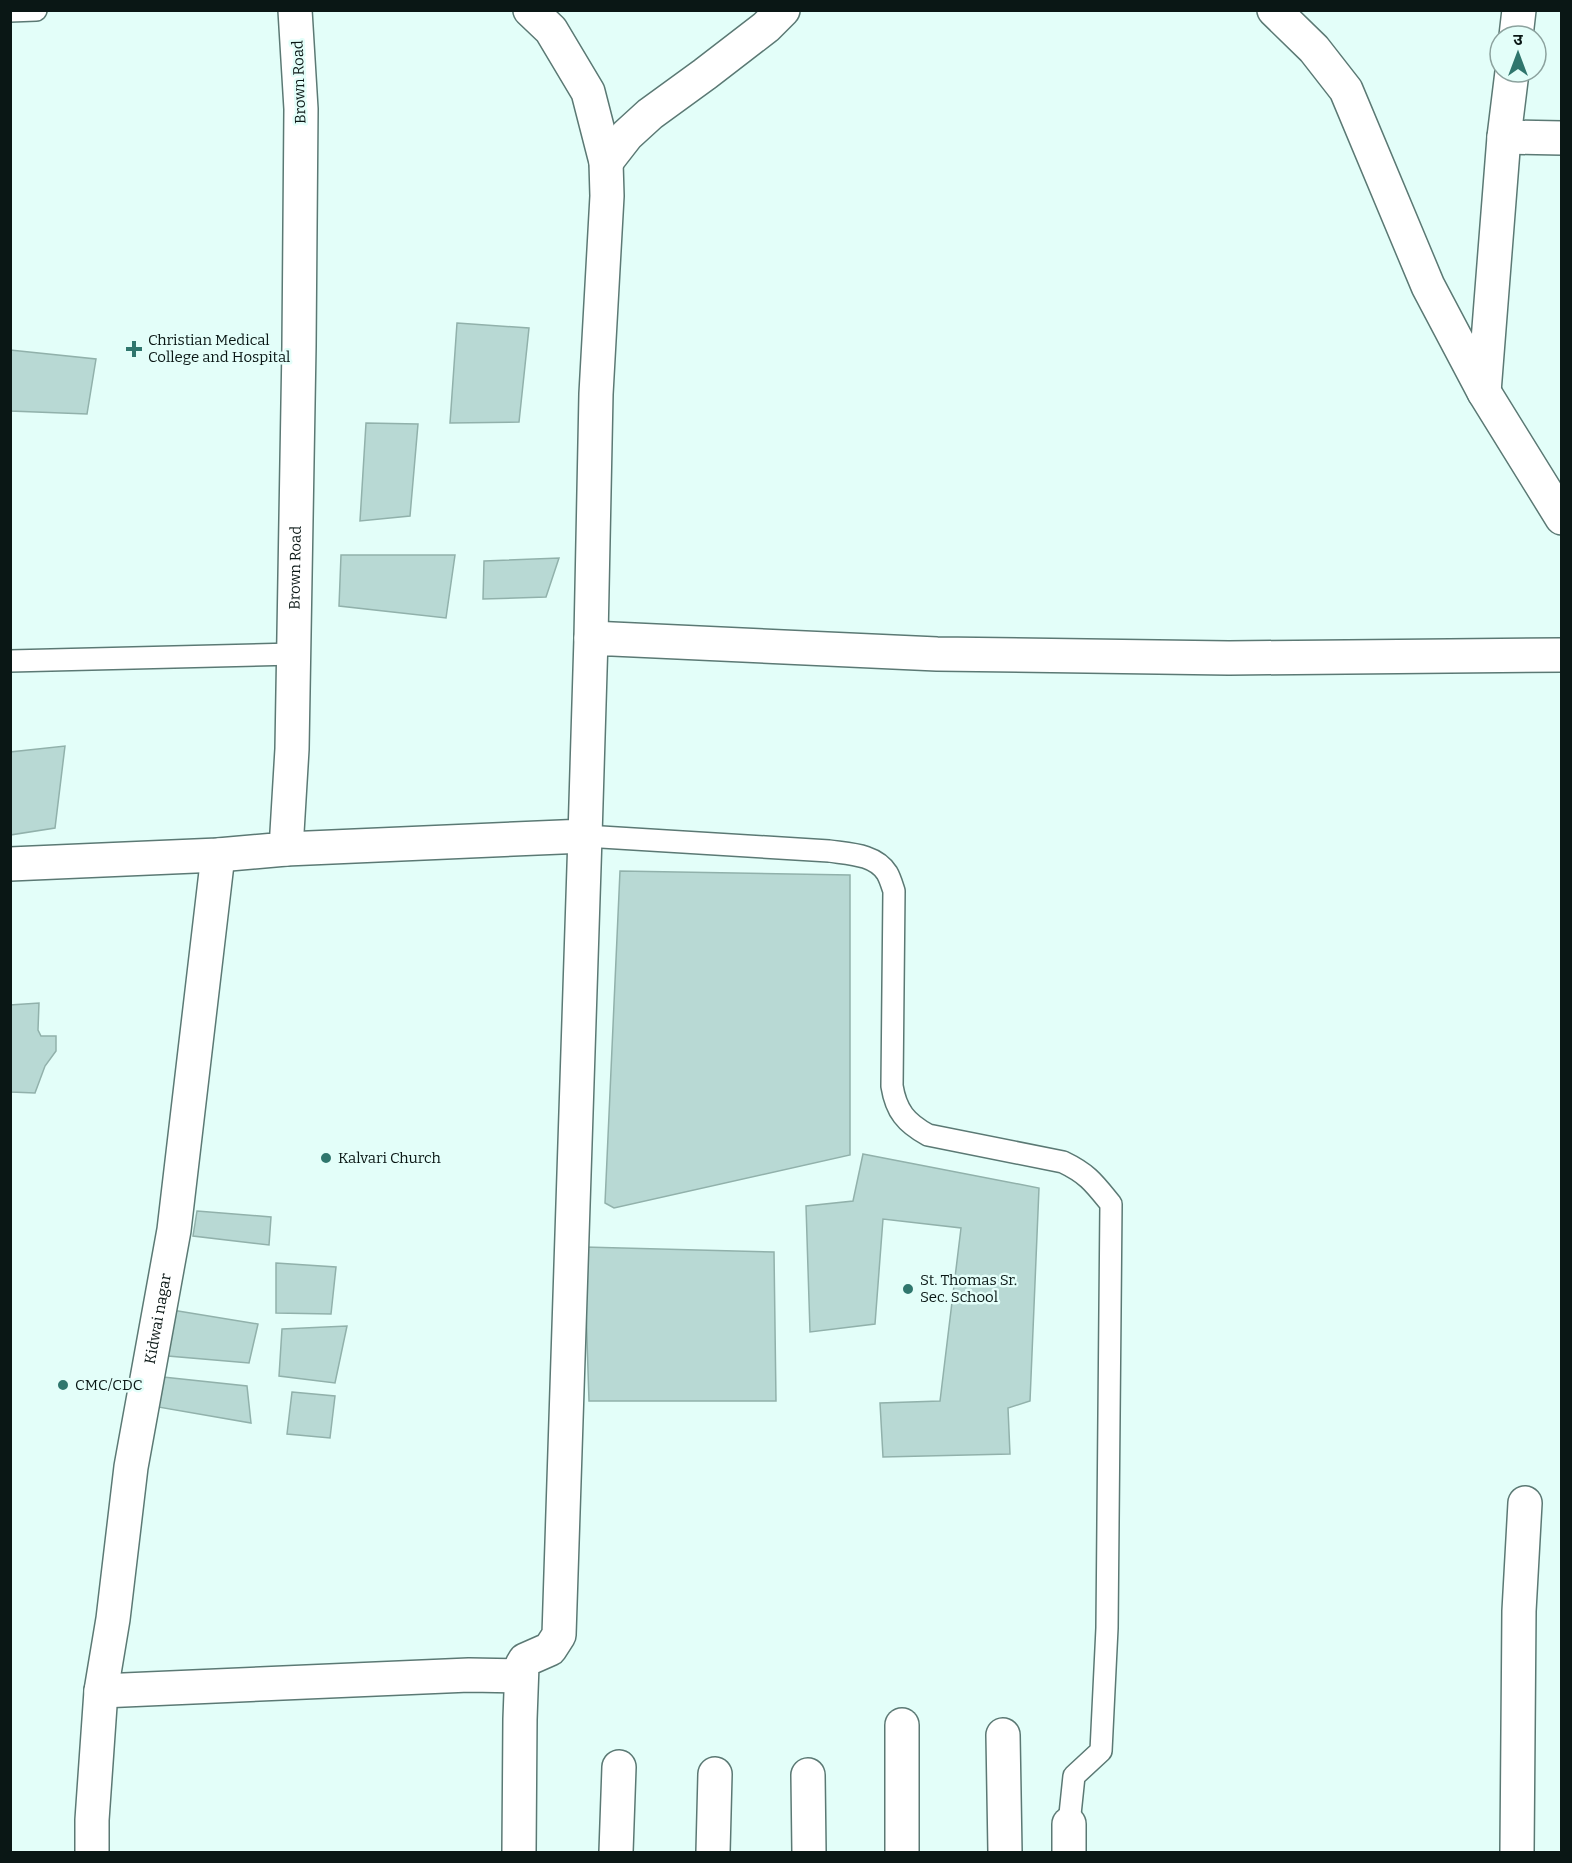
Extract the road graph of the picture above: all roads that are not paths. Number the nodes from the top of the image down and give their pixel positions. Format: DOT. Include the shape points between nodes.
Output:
graph roads {
  1 [pos="36,10"];
  2 [pos="296,10"];
  3 [pos="530,10"];
  4 [pos="783,10"];
  5 [pos="1274,10"];
  6 [pos="10,11"];
  7 [pos="1511,84"];
  8 [pos="1504,137"];
  9 [pos="1562,138"];
  10 [pos="606,162"];
  11 [pos="1484,392"];
  12 [pos="1562,518"];
  13 [pos="591,638"];
  14 [pos="294,654"];
  15 [pos="1562,655"];
  16 [pos="10,661"];
  17 [pos="585,837"];
  18 [pos="286,849"];
  19 [pos="218,855"];
  20 [pos="10,864"];
  21 [pos="1526,1503"];
  22 [pos="521,1676"];
  23 [pos="101,1691"];
  24 [pos="902,1725"];
  25 [pos="1002,1735"];
  26 [pos="619,1767"];
  27 [pos="715,1774"];
  28 [pos="808,1775"];
  29 [pos="1069,1838"];
  30 [pos="92,1852"];
  31 [pos="519,1852"];
  32 [pos="616,1852"];
  33 [pos="713,1852"];
  34 [pos="809,1852"];
  35 [pos="902,1852"];
  36 [pos="1005,1852"];
  37 [pos="1517,1852"];
  1 -- 6 [label="lane"];
  2 -- 14 [label="street, Brown Road" via="301,109"];
  3 -- 10 [label="street" via="551,30 588,92"];
  4 -- 10 [label="street" via="714,68 650,114"];
  5 -- 11 [label="street" via="1314,49 1346,90 1428,286"];
  7 -- 8 [label="street"];
  8 -- 9 [label="street"];
  8 -- 11 [label="street"];
  10 -- 13 [label="street"];
  11 -- 12 [label="street"];
  13 -- 15 [label="street" via="937,654 1229,658"];
  13 -- 17 [label="street"];
  14 -- 16 [label="lane"];
  14 -- 18 [label="street, Brown Road"];
  17 -- 18 [label="street"];
  17 -- 22 [label="street" via="559,1635 550,1649 525,1660"];
  17 -- 29 [label="lane" via="829,851 875,861 887,872 894,891 892,1086 904,1118 928,1135 1063,1162 1092,1180 1111,1204 1107,1628 1101,1751 1074,1776"];
  18 -- 19 [label="street"];
  19 -- 20 [label="street"];
  19 -- 23 [label="street, Kidwai nagar" via="174,1230 132,1467"];
  21 -- 37 [label="street" via="1519,1611"];
  22 -- 23 [label="street"];
  22 -- 31 [label="street"];
  23 -- 30 [label="street, Kidwai nagar"];
  24 -- 35 [label="street"];
  25 -- 36 [label="street"];
  26 -- 32 [label="street"];
  27 -- 33 [label="street"];
  28 -- 34 [label="street"];
}
